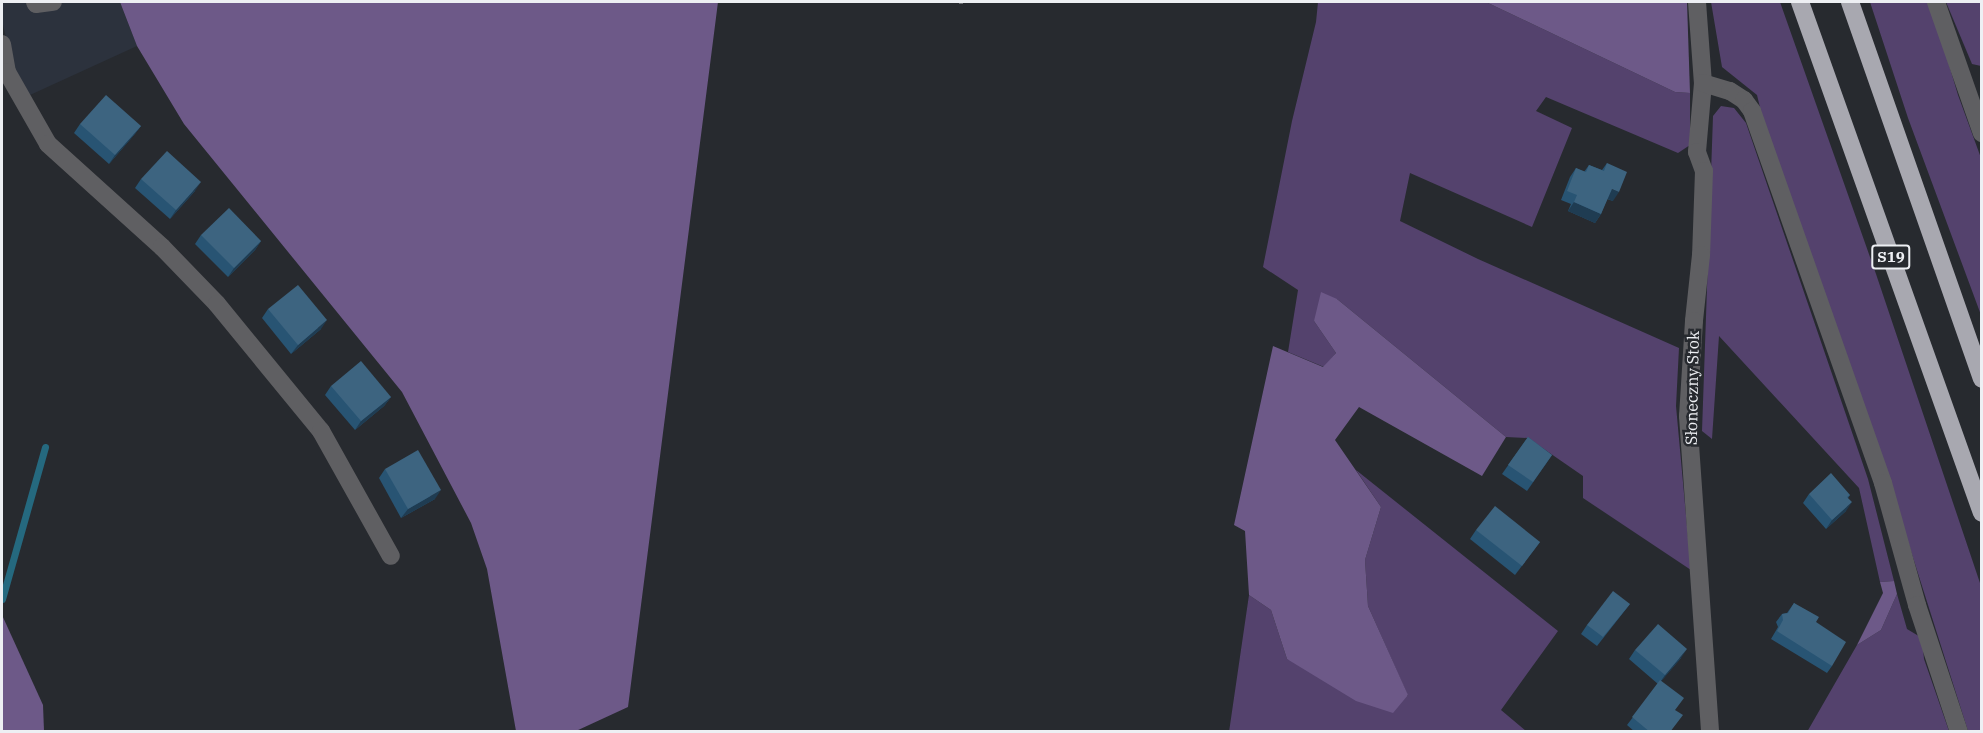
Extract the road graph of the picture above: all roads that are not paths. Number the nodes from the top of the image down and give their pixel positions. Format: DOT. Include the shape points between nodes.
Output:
graph roads {
  1 [pos="35,2"];
  2 [pos="53,2"];
  3 [pos="1697,2"];
  4 [pos="1800,2"];
  5 [pos="1850,2"];
  6 [pos="1936,2"];
  7 [pos="2,44"];
  8 [pos="1703,83"];
  9 [pos="1982,133"];
  10 [pos="1982,379"];
  11 [pos="1982,513"];
  12 [pos="391,556"];
  13 [pos="1710,732"];
  14 [pos="1959,732"];
  1 -- 2 [label="street"];
  3 -- 8 [label="street, Słoneczny Stok"];
  4 -- 11 [label="highway, S19"];
  5 -- 10 [label="highway, S19"];
  6 -- 9 [label="street"];
  7 -- 12 [label="street" via="8,72 48,144 162,247 218,304 321,431"];
  8 -- 13 [label="street, Słoneczny Stok" via="1697,152 1704,171 1701,255 1688,416"];
  8 -- 14 [label="street" via="1730,91 1752,111 1883,483 1917,605"];
}
